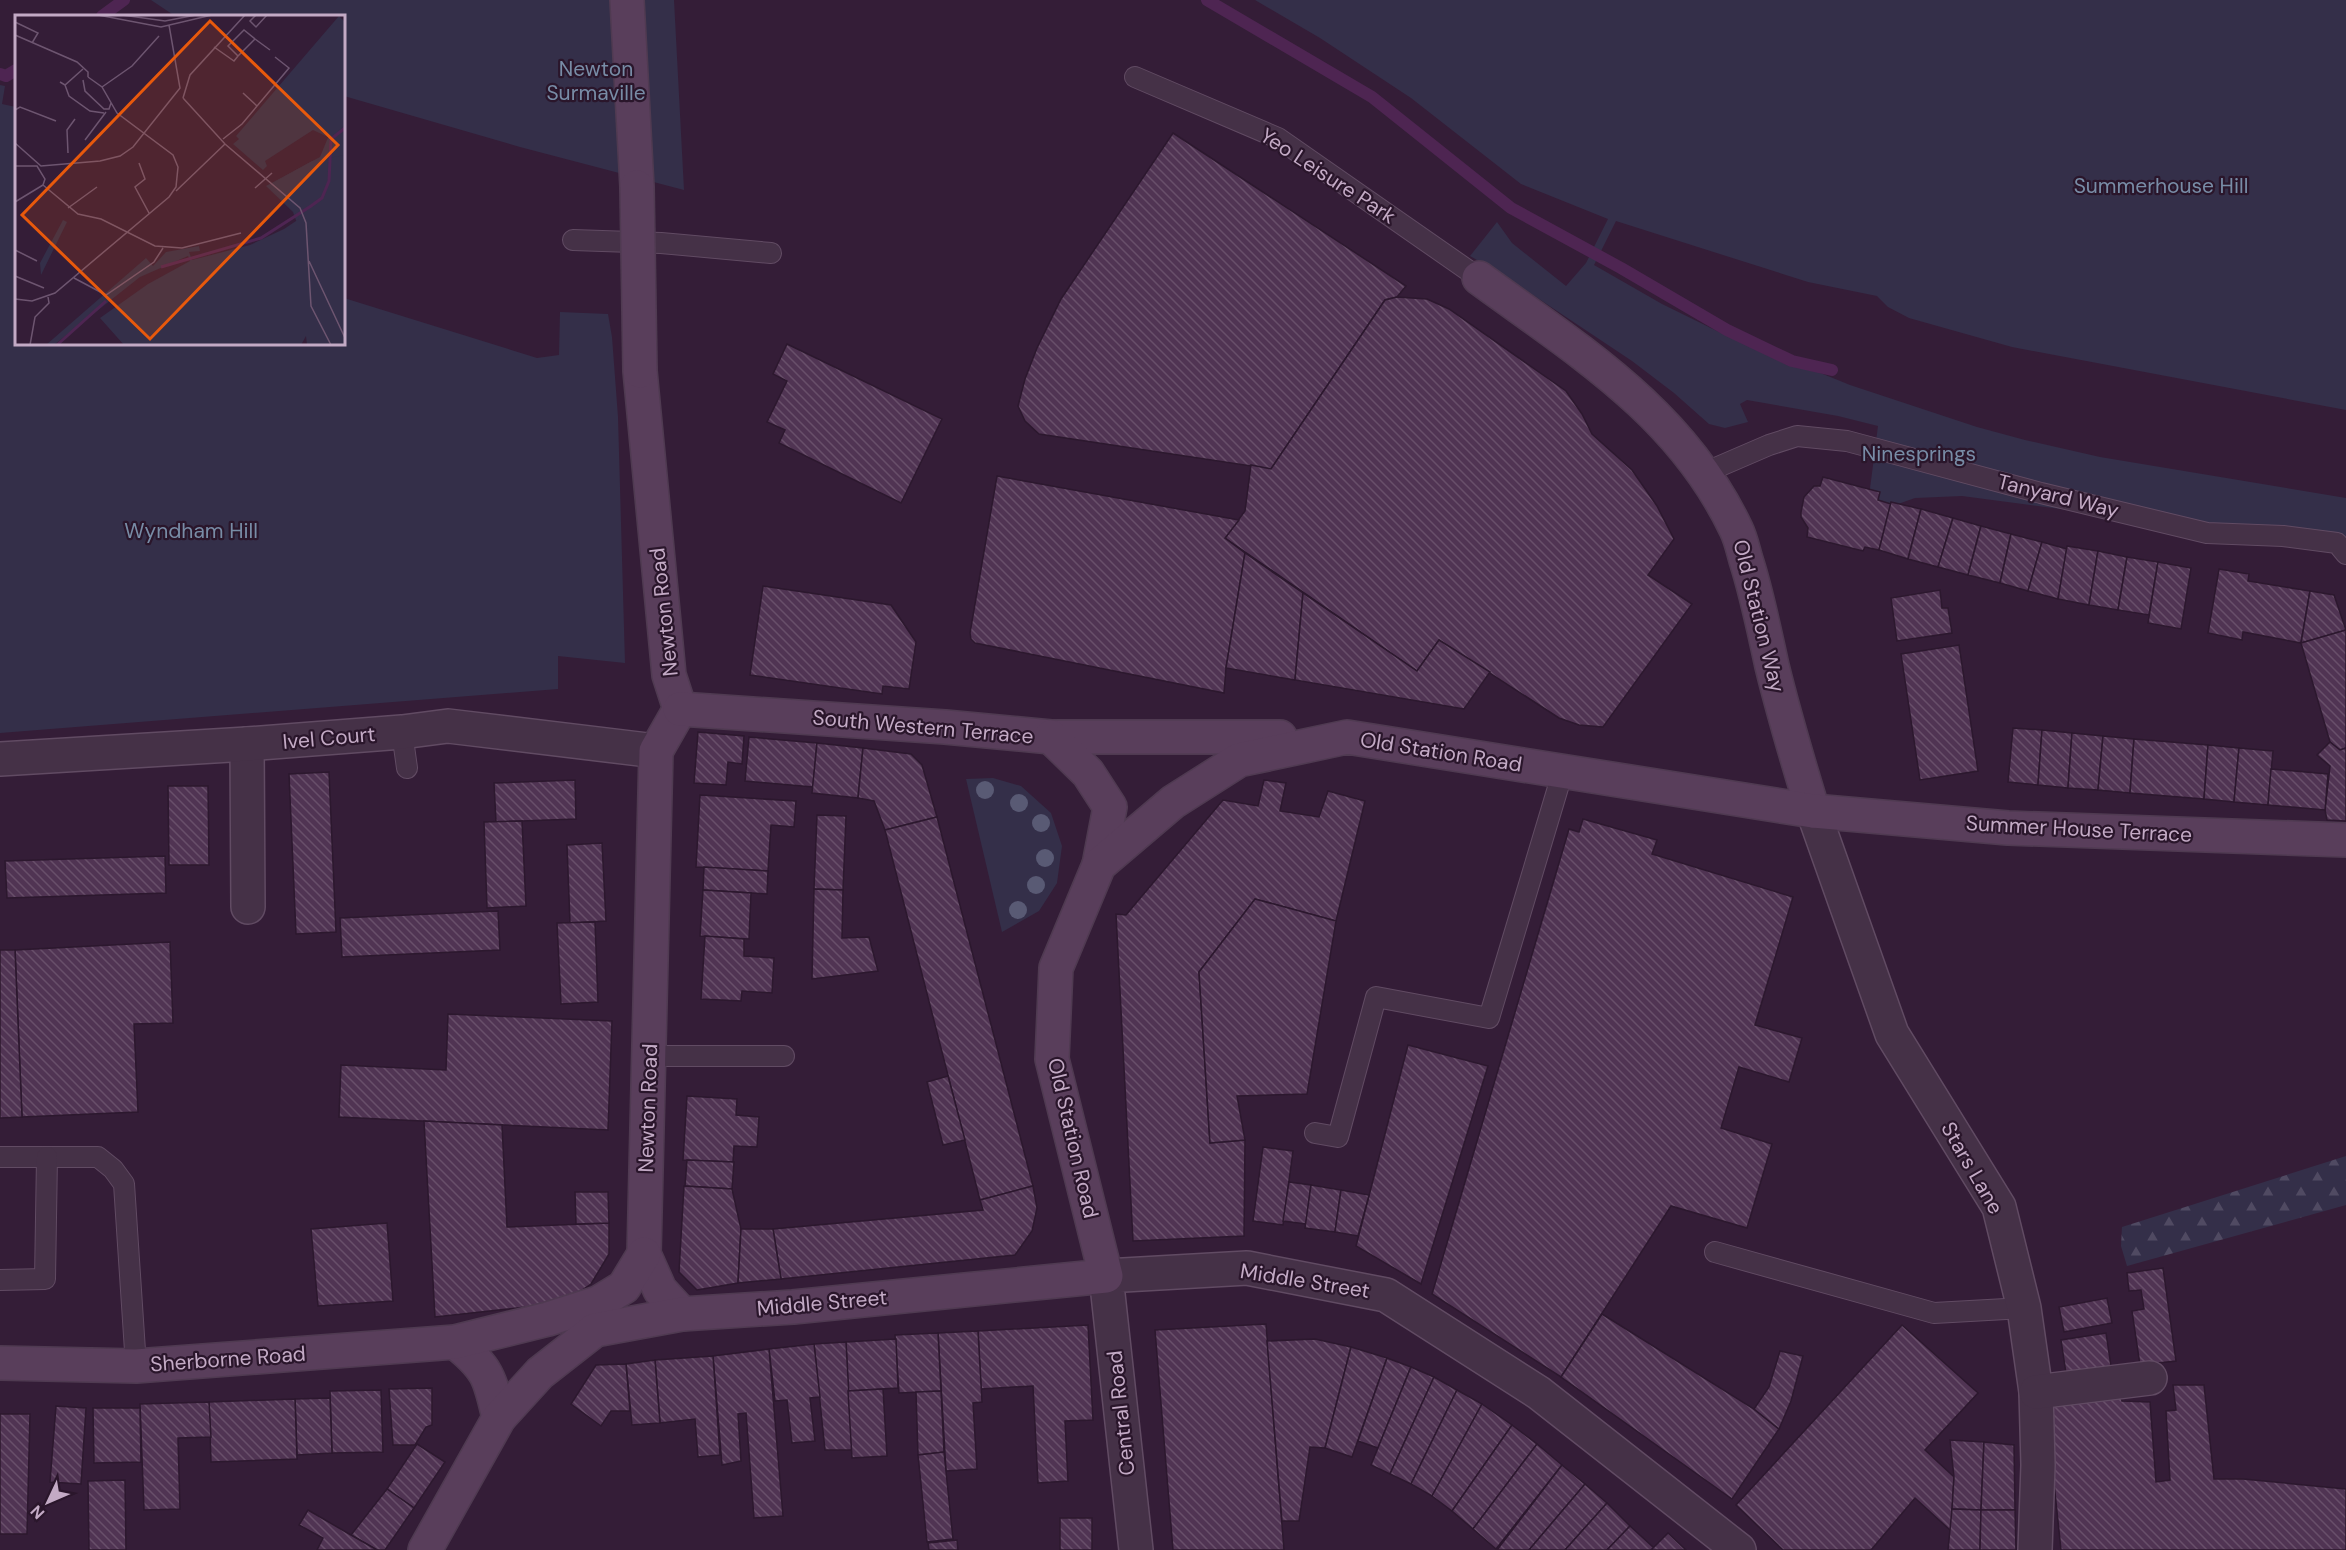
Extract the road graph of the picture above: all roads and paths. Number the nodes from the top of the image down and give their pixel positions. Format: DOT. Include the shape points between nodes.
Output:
graph roads {
  1 [pos="627,0"];
  2 [pos="1135,76"];
  3 [pos="573,240"];
  4 [pos="771,253"];
  5 [pos="1479,278"];
  6 [pos="1704,473"];
  7 [pos="2346,554"];
  8 [pos="680,709"];
  9 [pos="402,732"];
  10 [pos="1051,737"];
  11 [pos="1347,737"];
  12 [pos="247,744"];
  13 [pos="656,751"];
  14 [pos="0,759"];
  15 [pos="407,768"];
  16 [pos="1563,771"];
  17 [pos="1813,811"];
  18 [pos="2346,840"];
  19 [pos="1099,865"];
  20 [pos="248,907"];
  21 [pos="649,1056"];
  22 [pos="784,1056"];
  23 [pos="1315,1133"];
  24 [pos="47,1156"];
  25 [pos="0,1157"];
  26 [pos="1715,1252"];
  27 [pos="644,1254"];
  28 [pos="1106,1276"];
  29 [pos="0,1280"];
  30 [pos="2024,1308"];
  31 [pos="682,1314"];
  32 [pos="455,1342"];
  33 [pos="0,1364"];
  34 [pos="136,1366"];
  35 [pos="2150,1378"];
  36 [pos="2036,1392"];
  37 [pos="499,1418"];
  38 [pos="425,1550"];
  39 [pos="1136,1550"];
  40 [pos="1739,1550"];
  41 [pos="2035,1550"];
  1 -- 8 [label="street, Newton Road, bridge" via="637,187 640,371 669,675"];
  2 -- 5 [label="lane, Yeo Leisure Park" via="1278,138"];
  3 -- 4 [label="lane"];
  5 -- 6 [label="street, Old Station Way" via="1641,400"];
  6 -- 7 [label="lane, Tanyard Way" via="1797,436 1847,441 2207,533 2337,543"];
  6 -- 17 [label="street, Old Station Way" via="1737,530 1755,587 1787,727"];
  8 -- 10 [label="street, South Western Terrace"];
  8 -- 13 [label="street, Newton Road"];
  9 -- 12 [label="street, Ivel Court"];
  9 -- 13 [label="street, Ivel Court" via="448,726"];
  9 -- 15 [label="lane"];
  10 -- 11 [label="street"];
  10 -- 19 [label="street, South Western Terrace" via="1088,773 1110,807"];
  11 -- 16 [label="street, Old Station Road"];
  11 -- 19 [label="street, Old Station Road" via="1239,760 1173,802"];
  12 -- 14 [label="street, Ivel Court"];
  12 -- 20 [label="street"];
  13 -- 21 [label="street, Newton Road"];
  16 -- 17 [label="street, Old Station Road"];
  16 -- 23 [label="lane" via="1489,1018 1376,997 1338,1137"];
  17 -- 18 [label="street, Summer House Terrace" via="2008,828"];
  17 -- 30 [label="street, Stars Lane" via="1892,1034 1999,1207"];
  19 -- 28 [label="street, Old Station Road" via="1056,968 1052,1059"];
  21 -- 22 [label="lane"];
  21 -- 27 [label="street, Newton Road"];
  24 -- 25 [label="lane"];
  24 -- 29 [label="lane" via="45,1279"];
  24 -- 34 [label="lane" via="98,1157 124,1184"];
  26 -- 30 [label="lane" via="1934,1313"];
  27 -- 31 [label="street" via="660,1290"];
  27 -- 32 [label="street, Sherborne Road" via="624,1287 598,1304"];
  28 -- 31 [label="street, Middle Street"];
  28 -- 39 [label="street, Central Road"];
  28 -- 40 [label="street, Middle Street" via="1248,1268 1386,1295 1539,1393"];
  30 -- 36 [label="street, Stars Lane"];
  31 -- 37 [label="street, Middle Street" via="595,1330 540,1373"];
  32 -- 34 [label="street, Sherborne Road"];
  32 -- 37 [label="street" via="477,1359 491,1383"];
  33 -- 34 [label="street, Sherborne Road"];
  35 -- 36 [label="street"];
  36 -- 41 [label="street, Stars Lane"];
  37 -- 38 [label="street, Middle Street"];
}
